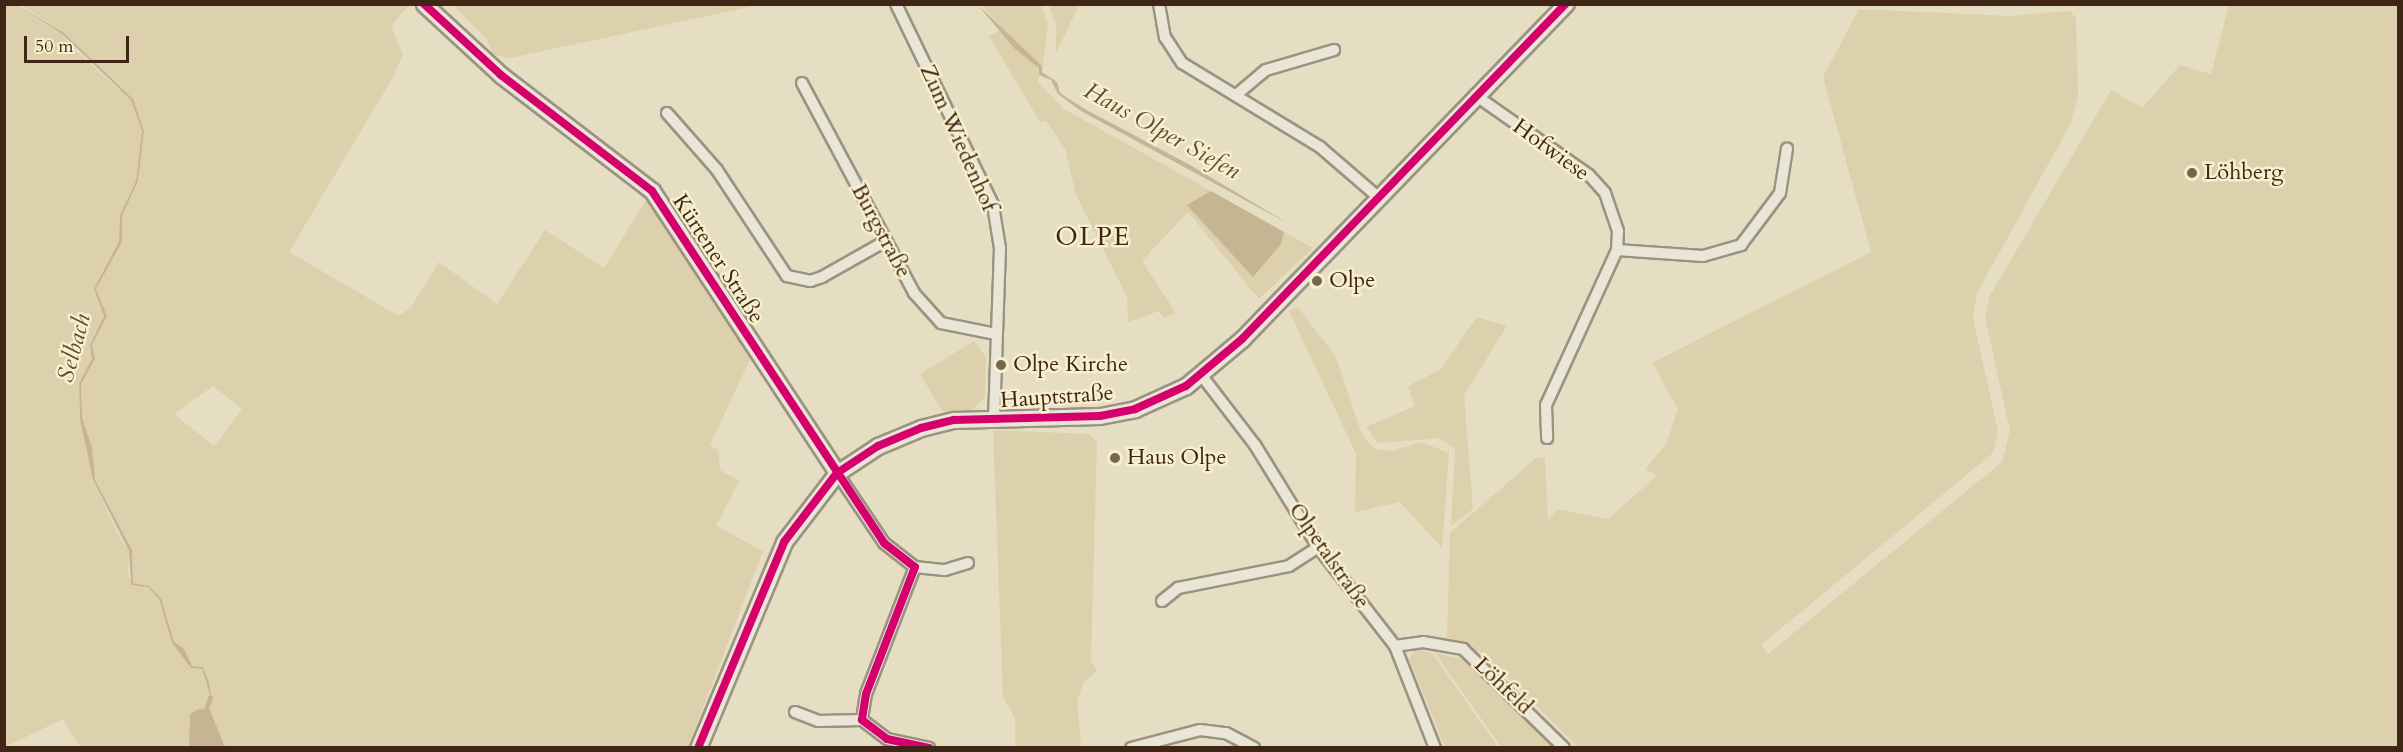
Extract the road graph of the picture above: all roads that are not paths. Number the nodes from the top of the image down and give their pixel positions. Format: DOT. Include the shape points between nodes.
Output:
graph roads {
  1 [pos="424,4"];
  2 [pos="896,4"];
  3 [pos="1159,4"];
  4 [pos="1566,4"];
  5 [pos="1334,50"];
  6 [pos="802,83"];
  7 [pos="1236,95"];
  8 [pos="1475,95"];
  9 [pos="667,113"];
  10 [pos="1787,149"];
  11 [pos="1378,197"];
  12 [pos="885,241"];
  13 [pos="1617,250"];
  14 [pos="996,334"];
  15 [pos="1202,376"];
  16 [pos="994,420"];
  17 [pos="1547,438"];
  18 [pos="837,473"];
  19 [pos="1318,548"];
  20 [pos="968,563"];
  21 [pos="915,567"];
  22 [pos="1162,601"];
  23 [pos="1395,646"];
  24 [pos="795,712"];
  25 [pos="862,720"];
  26 [pos="1162,743"];
  27 [pos="905,746"];
  28 [pos="698,747"];
  29 [pos="929,747"];
  30 [pos="1131,747"];
  31 [pos="1254,747"];
  32 [pos="1435,747"];
  33 [pos="1564,747"];
  1 -- 18 [label="street, Kürtener Straße" via="501,75 651,191"];
  2 -- 14 [label="street, Zum Wiedenhof" via="993,205 1000,248"];
  3 -- 7 [label="street" via="1165,37 1182,63"];
  4 -- 8 [label="street, Hauptstraße"];
  5 -- 7 [label="street" via="1266,70"];
  6 -- 12 [label="street, Burgstraße"];
  7 -- 11 [label="street" via="1320,147"];
  8 -- 11 [label="street, Hauptstraße"];
  8 -- 13 [label="street, Hofwiese" via="1589,175 1614,212"];
  9 -- 12 [label="street" via="717,170 787,276 810,281 822,277"];
  10 -- 13 [label="street" via="1780,194 1741,245 1703,256"];
  11 -- 15 [label="street, Hauptstraße"];
  12 -- 14 [label="street, Burgstraße" via="914,293 941,323"];
  13 -- 17 [label="street, Hofwiese" via="1546,405"];
  14 -- 16 [label="street, Zum Wiedenhof"];
  15 -- 16 [label="street, Hauptstraße" via="1171,395 1118,412"];
  15 -- 19 [label="street, Olpetalstraße" via="1255,445"];
  16 -- 18 [label="street, Hauptstraße" via="921,428 878,446"];
  18 -- 21 [label="street" via="884,543"];
  18 -- 28 [label="street, Hauptstraße" via="784,542"];
  19 -- 22 [label="street" via="1289,566 1178,588"];
  19 -- 23 [label="street, Olpetalstraße"];
  20 -- 21 [label="street" via="945,570"];
  21 -- 25 [label="street" via="866,694"];
  23 -- 32 [label="street, Olpetalstraße"];
  23 -- 33 [label="street, Löhfeld" via="1423,642 1463,649"];
  24 -- 25 [label="street" via="818,721"];
  25 -- 27 [label="street" via="887,739"];
  26 -- 30 [label="street"];
  26 -- 31 [label="street" via="1200,730 1226,733"];
  27 -- 29 [label="street"];
}
